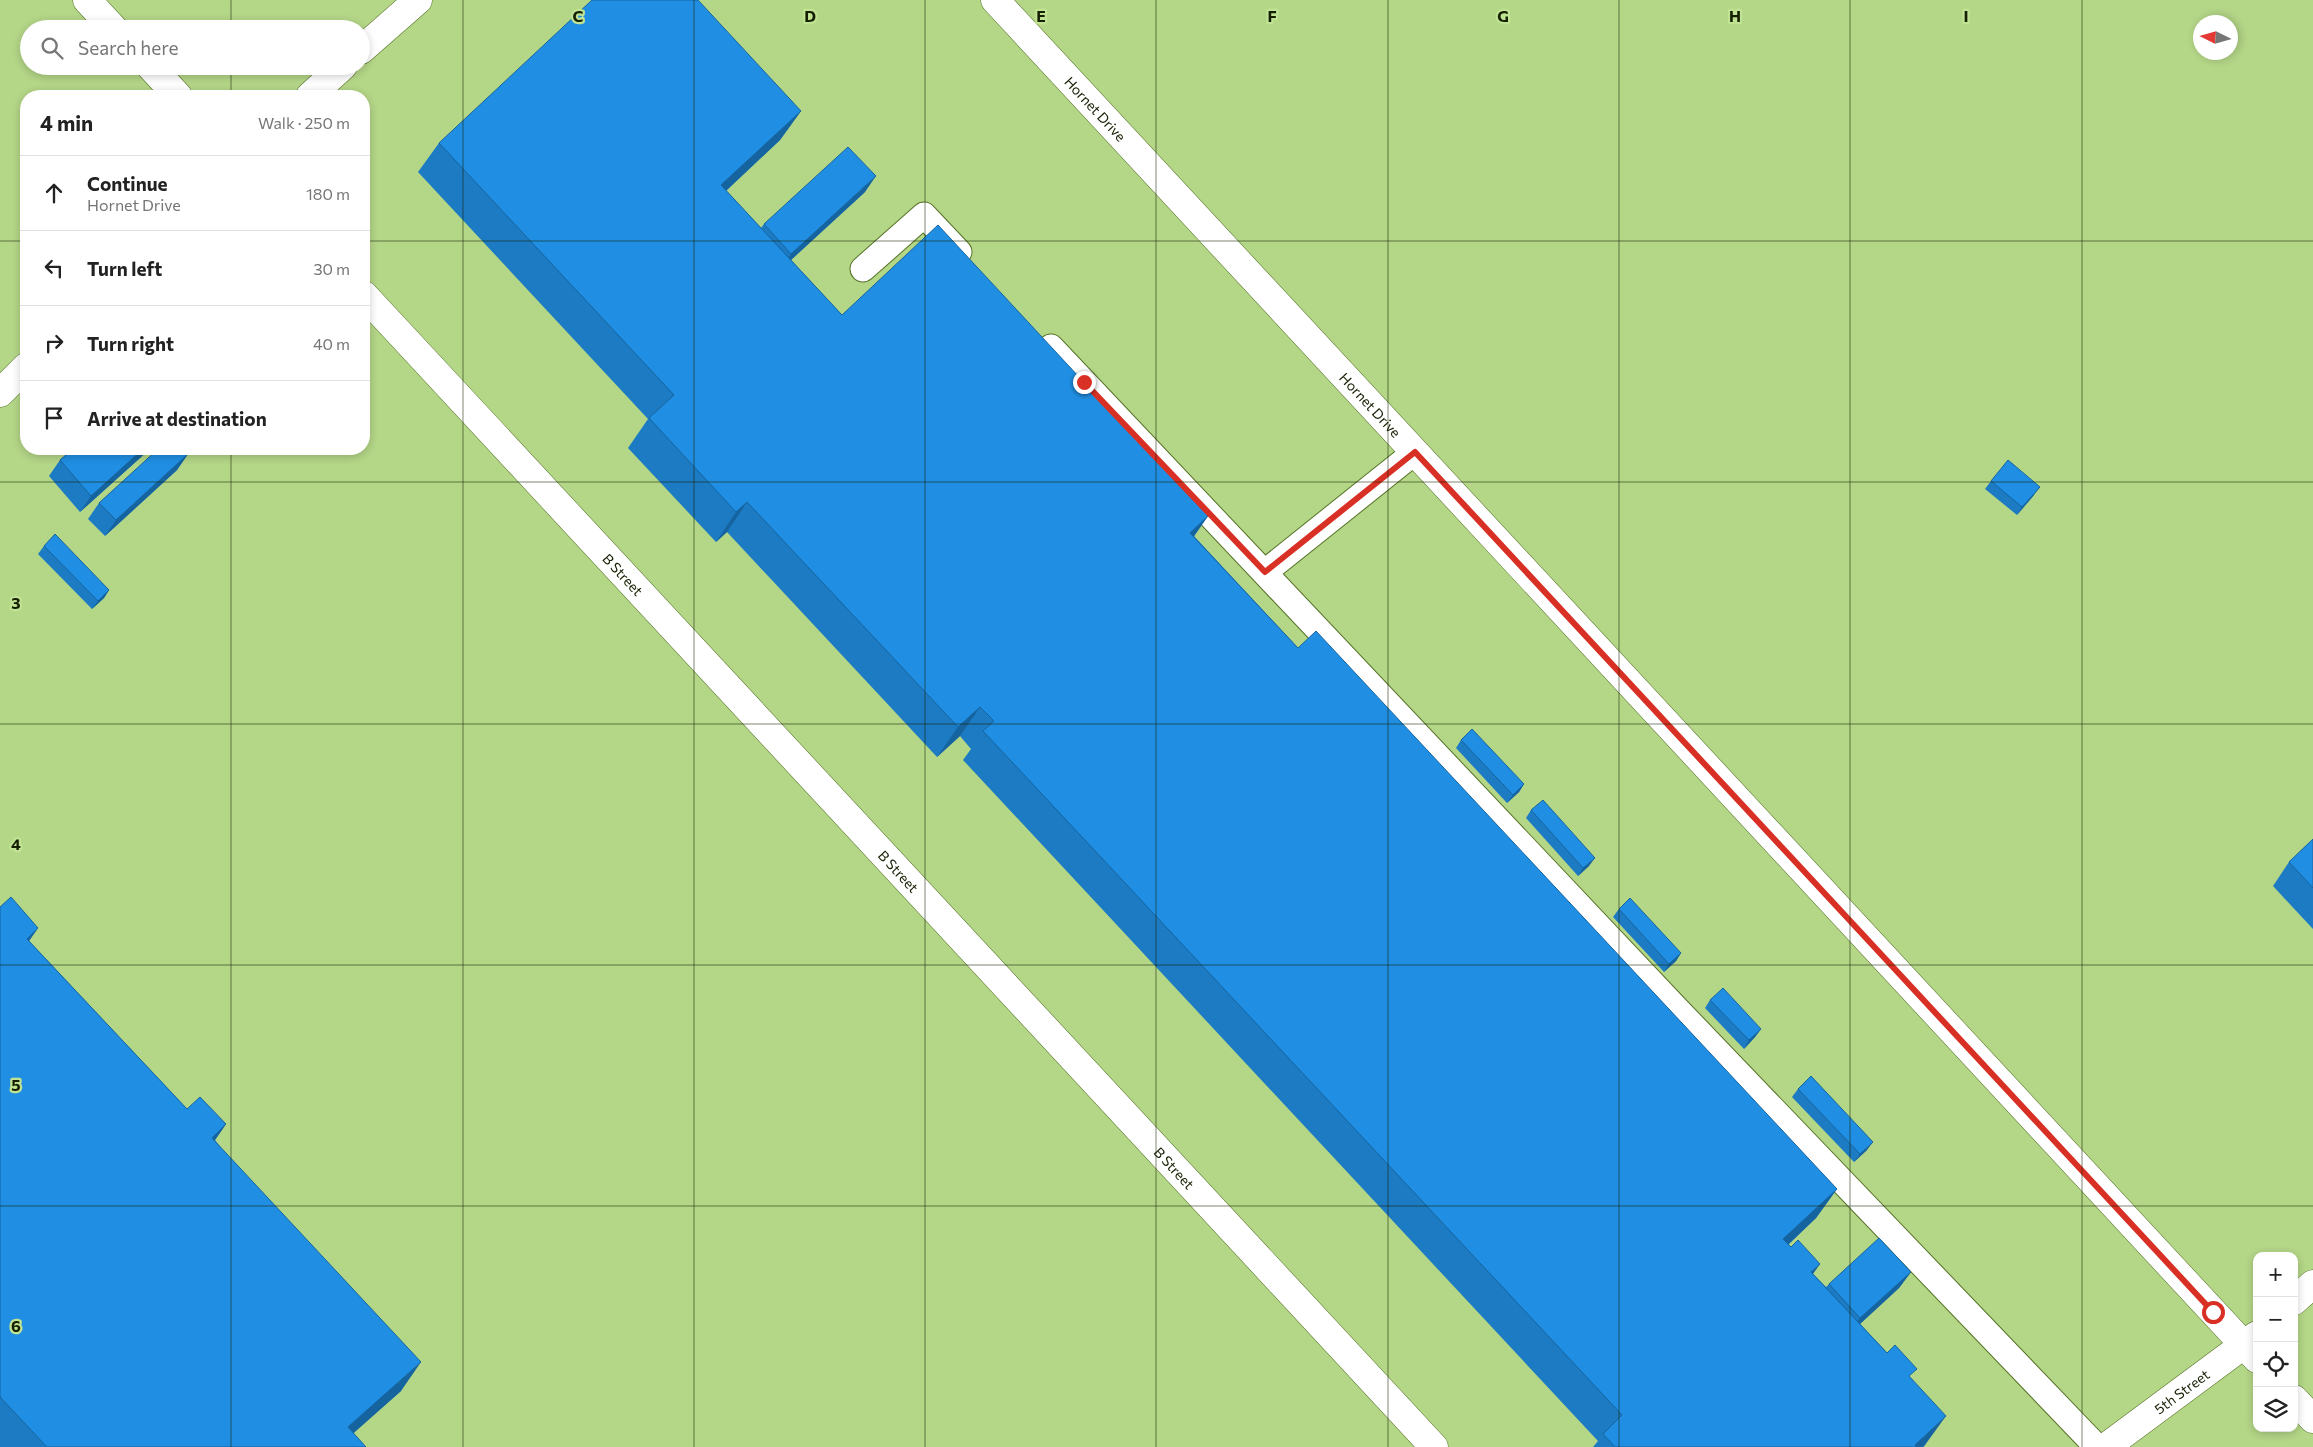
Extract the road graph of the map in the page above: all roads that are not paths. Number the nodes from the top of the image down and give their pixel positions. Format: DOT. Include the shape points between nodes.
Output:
graph roads {
  1 [pos="87,0"];
  2 [pos="418,0"];
  3 [pos="995,0"];
  4 [pos="106,20"];
  5 [pos="370,42"];
  6 [pos="158,75"];
  7 [pos="333,75"];
  8 [pos="172,90"];
  9 [pos="317,90"];
  10 [pos="863,269"];
  11 [pos="977,270"];
  12 [pos="370,302"];
  13 [pos="1037,333"];
  14 [pos="20,373"];
  15 [pos="0,393"];
  16 [pos="1415,452"];
  17 [pos="1265,572"];
  18 [pos="2313,1284"];
  19 [pos="2298,1297"];
  20 [pos="2253,1346"];
  21 [pos="2298,1403"];
  22 [pos="2313,1419"];
  23 [pos="1434,1447"];
  24 [pos="2097,1447"];
  25 [pos="2106,1447"];
  1 -- 4 [label="street"];
  2 -- 5 [label="street"];
  3 -- 16 [label="street, Hornet Drive"];
  6 -- 8 [label="street"];
  7 -- 9 [label="street"];
  10 -- 11 [label="lane" via="924,215"];
  12 -- 23 [label="street, B Street"];
  13 -- 17 [label="lane"];
  14 -- 15 [label="street"];
  16 -- 17 [label="lane"];
  16 -- 20 [label="street, Hornet Drive"];
  17 -- 24 [label="lane" via="1675,1007"];
  18 -- 19 [label="street"];
  20 -- 25 [label="street, 5th Street"];
  21 -- 22 [label="street"];
}
